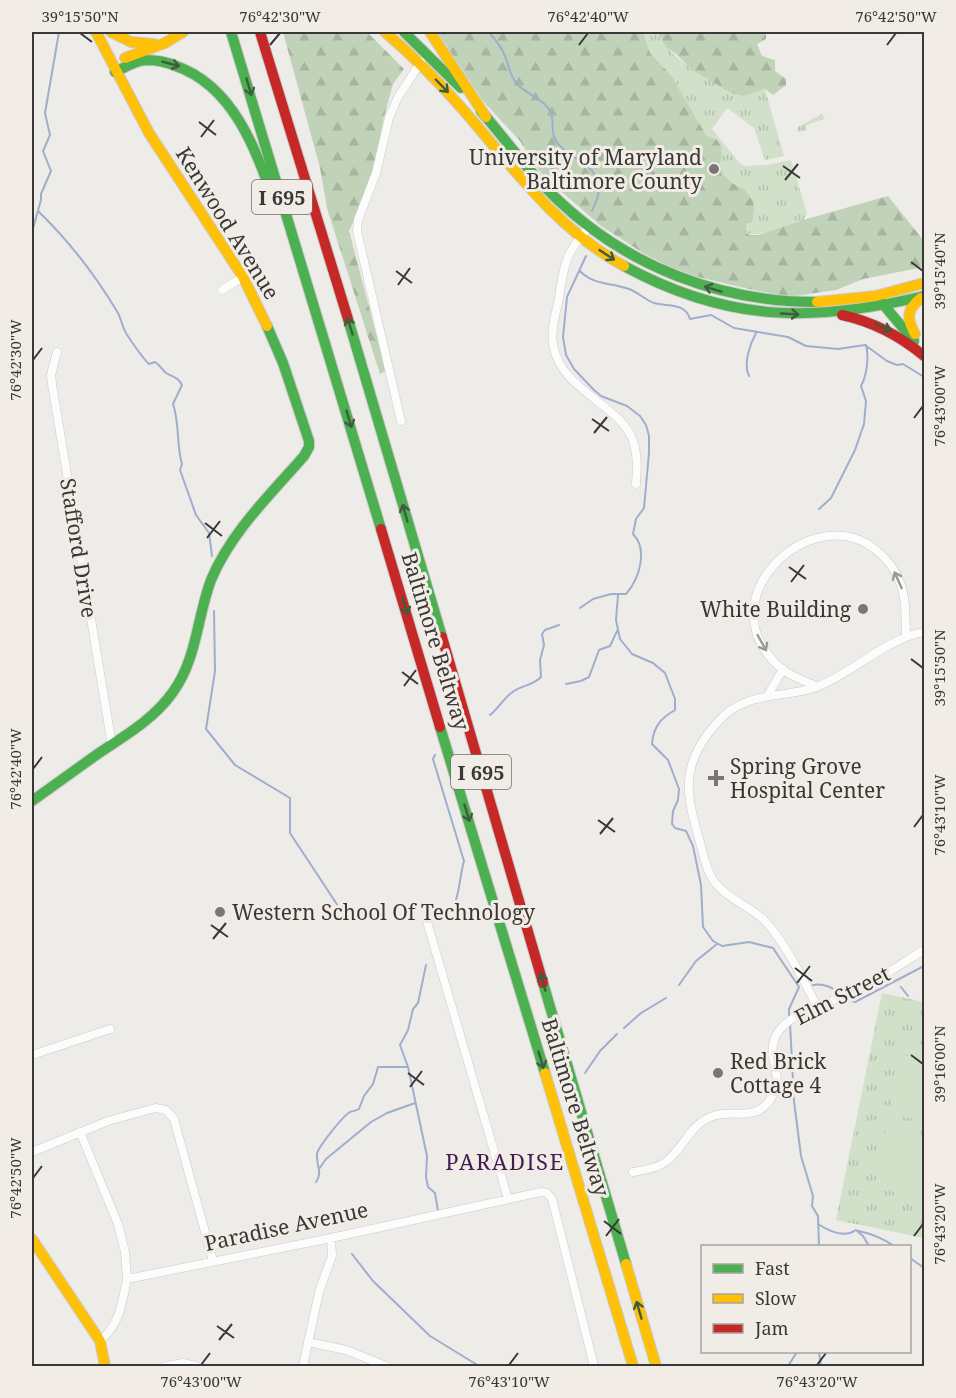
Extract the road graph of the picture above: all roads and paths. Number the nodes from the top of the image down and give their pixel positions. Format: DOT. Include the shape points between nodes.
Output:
graph roads {
  1 [pos="96,32"];
  2 [pos="101,32"];
  3 [pos="111,32"];
  4 [pos="183,32"];
  5 [pos="231,32"];
  6 [pos="260,32"];
  7 [pos="385,32"];
  8 [pos="404,32"];
  9 [pos="430,32"];
  10 [pos="165,43"];
  11 [pos="428,54"];
  12 [pos="420,64"];
  13 [pos="113,68"];
  14 [pos="486,117"];
  15 [pos="588,227"];
  16 [pos="581,237"];
  17 [pos="243,277"];
  18 [pos="924,283"];
  19 [pos="222,290"];
  20 [pos="876,296"];
  21 [pos="924,296"];
  22 [pos="884,306"];
  23 [pos="833,314"];
  24 [pos="327,347"];
  25 [pos="57,352"];
  26 [pos="924,353"];
  27 [pos="401,421"];
  28 [pos="636,484"];
  29 [pos="924,632"];
  30 [pos="906,637"];
  31 [pos="783,669"];
  32 [pos="817,687"];
  33 [pos="768,695"];
  34 [pos="112,745"];
  35 [pos="32,801"];
  36 [pos="428,925"];
  37 [pos="924,950"];
  38 [pos="817,1006"];
  39 [pos="110,1029"];
  40 [pos="32,1055"];
  41 [pos="80,1132"];
  42 [pos="32,1152"];
  43 [pos="633,1172"];
  44 [pos="508,1199"];
  45 [pos="331,1238"];
  46 [pos="32,1239"];
  47 [pos="213,1261"];
  48 [pos="126,1279"];
  49 [pos="100,1341"];
  50 [pos="308,1342"];
  51 [pos="105,1366"];
  52 [pos="167,1366"];
  53 [pos="196,1366"];
  54 [pos="303,1366"];
  55 [pos="386,1366"];
  56 [pos="594,1366"];
  57 [pos="633,1366"];
  58 [pos="656,1366"];
  1 -- 13 [label="main road, Kenwood Avenue"];
  2 -- 13 [label="main road, Kenwood Avenue"];
  3 -- 10 [label="main road" via="136,44"];
  4 -- 10 [label="main road"];
  5 -- 24 [label="main road, Baltimore Beltway / I 695, one-way"];
  58 -- 6 [label="main road, Baltimore Beltway / I 695, one-way"];
  7 -- 12 [label="main road"];
  8 -- 11 [label="main road"];
  9 -- 14 [label="main road"];
  10 -- 13 [label="main road"];
  11 -- 12 [label="street"];
  11 -- 14 [label="main road"];
  12 -- 16 [label="main road, one-way" via="552,212"];
  12 -- 27 [label="street" via="389,118 357,231"];
  13 -- 17 [label="main road, Kenwood Avenue" via="149,133"];
  13 -- 24 [label="main road, one-way" via="141,61 175,64 204,80 227,103 261,165"];
  14 -- 15 [label="main road" via="544,185"];
  15 -- 16 [label="street"];
  20 -- 15 [label="main road, one-way" via="802,302 724,292 646,264"];
  16 -- 23 [label="main road, one-way" via="640,275 691,296 747,310"];
  16 -- 28 [label="street" via="566,262 553,345 568,376 631,436 637,454"];
  17 -- 19 [label="street"];
  17 -- 34 [label="main road, Kenwood Avenue" via="280,355 309,447 227,549 210,582 183,677 150,717"];
  18 -- 20 [label="main road"];
  20 -- 22 [label="main road"];
  21 -- 22 [label="main road"];
  21 -- 26 [label="main road" via="907,315"];
  22 -- 23 [label="main road"];
  22 -- 26 [label="main road"];
  23 -- 26 [label="main road, one-way" via="883,326"];
  24 -- 57 [label="main road, Baltimore Beltway / I 695, one-way"];
  25 -- 34 [label="street, Stafford Drive" via="52,384"];
  29 -- 30 [label="street"];
  30 -- 31 [label="street, one-way" via="904,596 882,555 849,536 821,538 784,555 765,576 754,599 758,637"];
  30 -- 32 [label="street"];
  31 -- 32 [label="street"];
  31 -- 33 [label="street"];
  32 -- 33 [label="street"];
  33 -- 38 [label="street" via="733,708 711,729 694,755 689,796 714,881 764,920"];
  34 -- 35 [label="main road, Kenwood Avenue"];
  36 -- 44 [label="street"];
  37 -- 38 [label="street, Elm Street" via="844,996"];
  38 -- 43 [label="street, Elm Street" via="778,1032 772,1045 778,1082 767,1105 753,1113 711,1116 663,1164"];
  39 -- 40 [label="street"];
  41 -- 42 [label="street"];
  41 -- 47 [label="street" via="155,1108 171,1114"];
  41 -- 48 [label="street" via="118,1224"];
  44 -- 45 [label="street, Paradise Avenue"];
  44 -- 56 [label="street, Paradise Avenue" via="546,1193 552,1198"];
  45 -- 47 [label="street, Paradise Avenue"];
  45 -- 50 [label="street" via="332,1256"];
  46 -- 49 [label="main road"];
  47 -- 48 [label="street, Paradise Avenue"];
  48 -- 49 [label="street" via="117,1320"];
  49 -- 51 [label="main road"];
  50 -- 54 [label="street"];
  50 -- 55 [label="street" via="346,1350"];
  52 -- 53 [label="street"];
}
